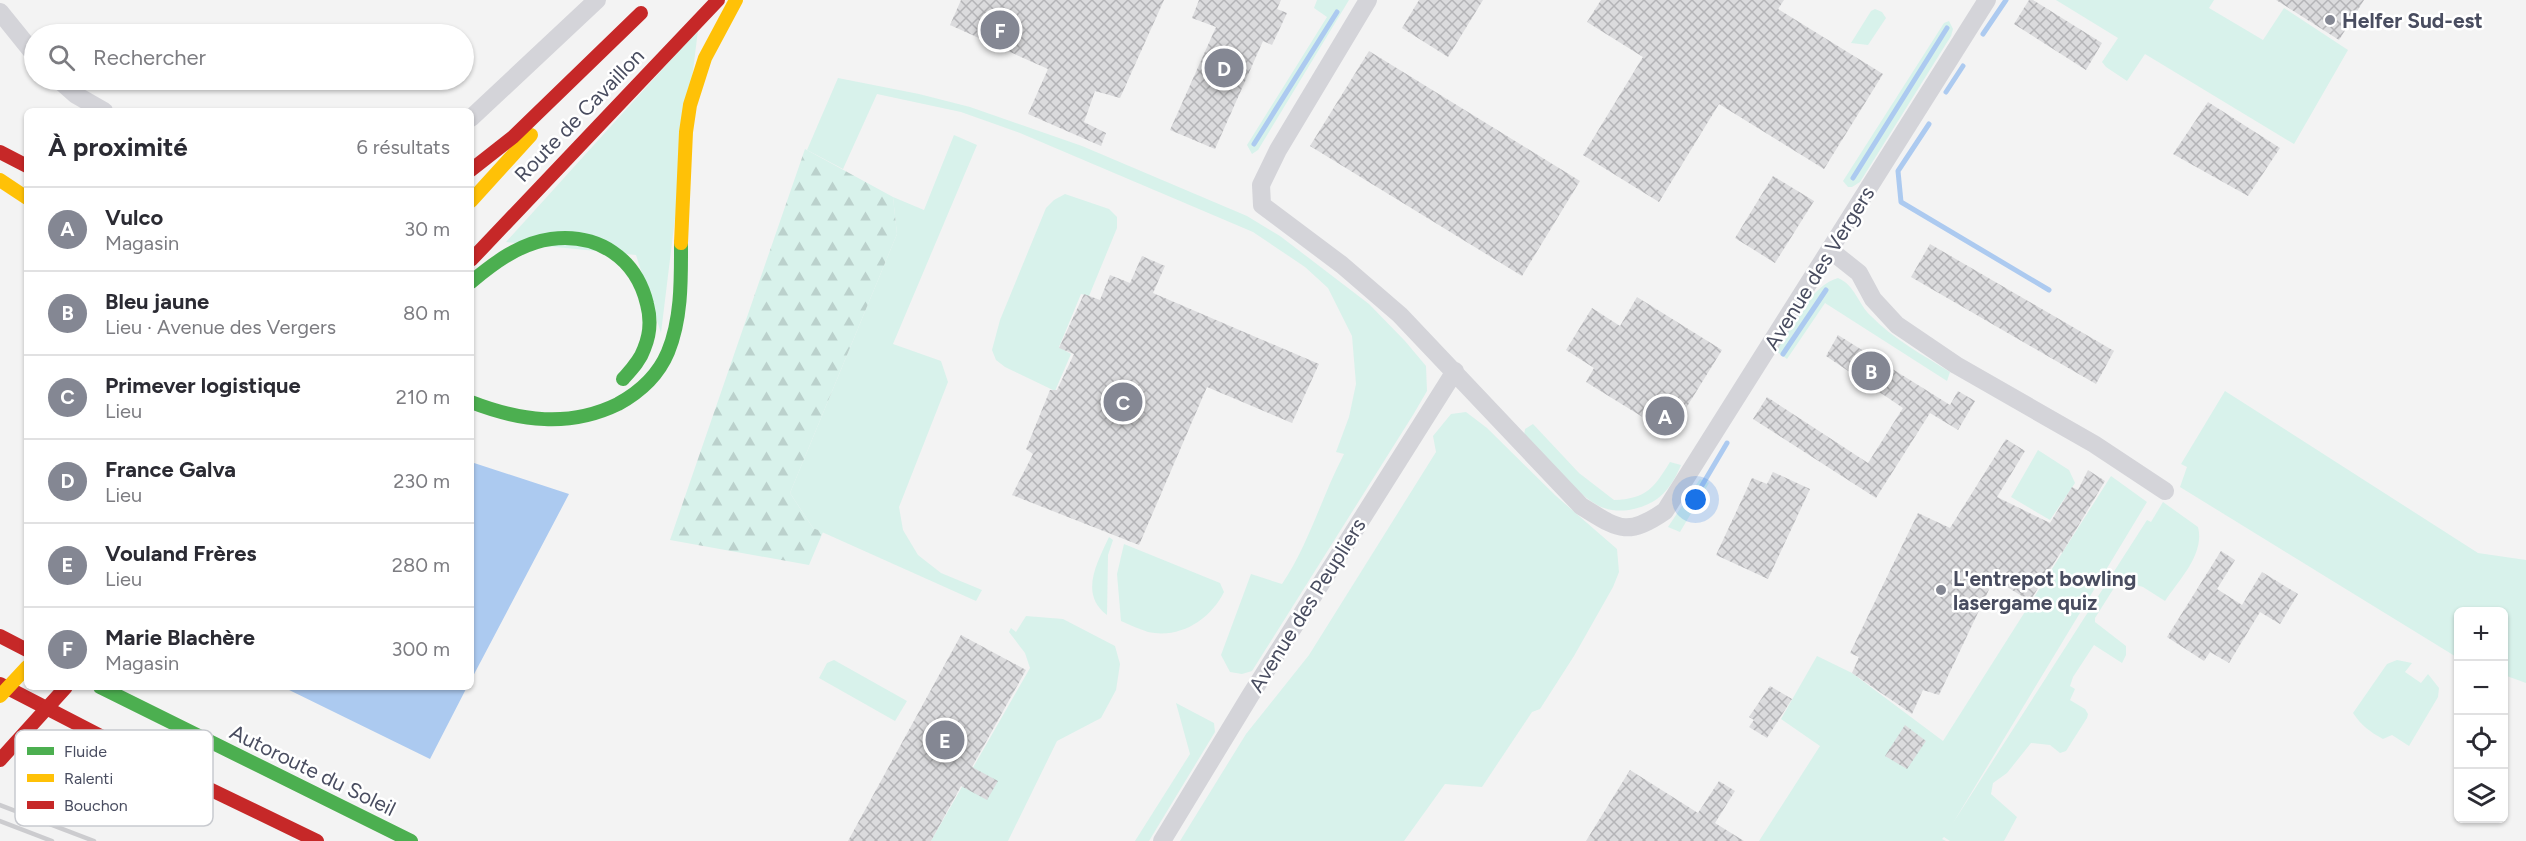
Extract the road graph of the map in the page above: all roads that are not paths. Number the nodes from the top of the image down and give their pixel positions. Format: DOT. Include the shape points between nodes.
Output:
graph roads {
  1 [pos="597,0"];
  2 [pos="718,0"];
  3 [pos="736,0"];
  4 [pos="1368,0"];
  5 [pos="1987,0"];
  6 [pos="0,12"];
  7 [pos="24,42"];
  8 [pos="70,90"];
  9 [pos="99,108"];
  10 [pos="474,115"];
  11 [pos="0,145"];
  12 [pos="0,152"];
  13 [pos="24,154"];
  14 [pos="24,164"];
  15 [pos="474,168"];
  16 [pos="0,174"];
  17 [pos="0,180"];
  18 [pos="24,185"];
  19 [pos="24,196"];
  20 [pos="474,198"];
  21 [pos="1830,250"];
  22 [pos="474,257"];
  23 [pos="474,280"];
  24 [pos="1455,372"];
  25 [pos="611,387"];
  26 [pos="474,403"];
  27 [pos="2165,491"];
  28 [pos="0,636"];
  29 [pos="24,648"];
  30 [pos="24,670"];
  31 [pos="0,684"];
  32 [pos="63,690"];
  33 [pos="106,690"];
  34 [pos="0,696"];
  35 [pos="27,730"];
  36 [pos="89,730"];
  37 [pos="187,730"];
  38 [pos="15,743"];
  39 [pos="213,743"];
  40 [pos="0,760"];
  41 [pos="213,791"];
  42 [pos="317,841"];
  43 [pos="411,841"];
  44 [pos="1162,841"];
  1 -- 10 [label="street"];
  2 -- 22 [label="main road, Route de Cavaillon"];
  3 -- 26 [label="main road" via="714,36 687,121 676,324 666,357 649,382 625,401 594,415 558,421 527,418"];
  4 -- 24 [label="street" via="1278,150 1262,185 1262,205 1392,308"];
  5 -- 21 [label="street, Avenue des Vergers"];
  6 -- 7 [label="street"];
  8 -- 9 [label="street"];
  11 -- 13 [label="main road"];
  12 -- 14 [label="main road"];
  15 -- 20 [label="main road, Route de Cavaillon" via="513,137 645,10"];
  16 -- 18 [label="main road"];
  17 -- 19 [label="main road"];
  21 -- 24 [label="street, Avenue des Vergers" via="1665,511 1641,525 1625,529 1581,506"];
  21 -- 27 [label="street" via="1859,273 1873,299 1897,325"];
  23 -- 25 [label="main road" via="502,258 549,239 580,239 617,253 641,285 649,326 646,345 635,366"];
  24 -- 44 [label="street, Avenue des Peupliers"];
  28 -- 29 [label="main road"];
  30 -- 34 [label="main road, bridge"];
  31 -- 36 [label="main road"];
  32 -- 35 [label="main road, bridge"];
  33 -- 37 [label="main road, Autoroute du Soleil"];
  38 -- 40 [label="main road, bridge"];
  39 -- 43 [label="main road, Autoroute du Soleil"];
  41 -- 42 [label="main road"];
}
